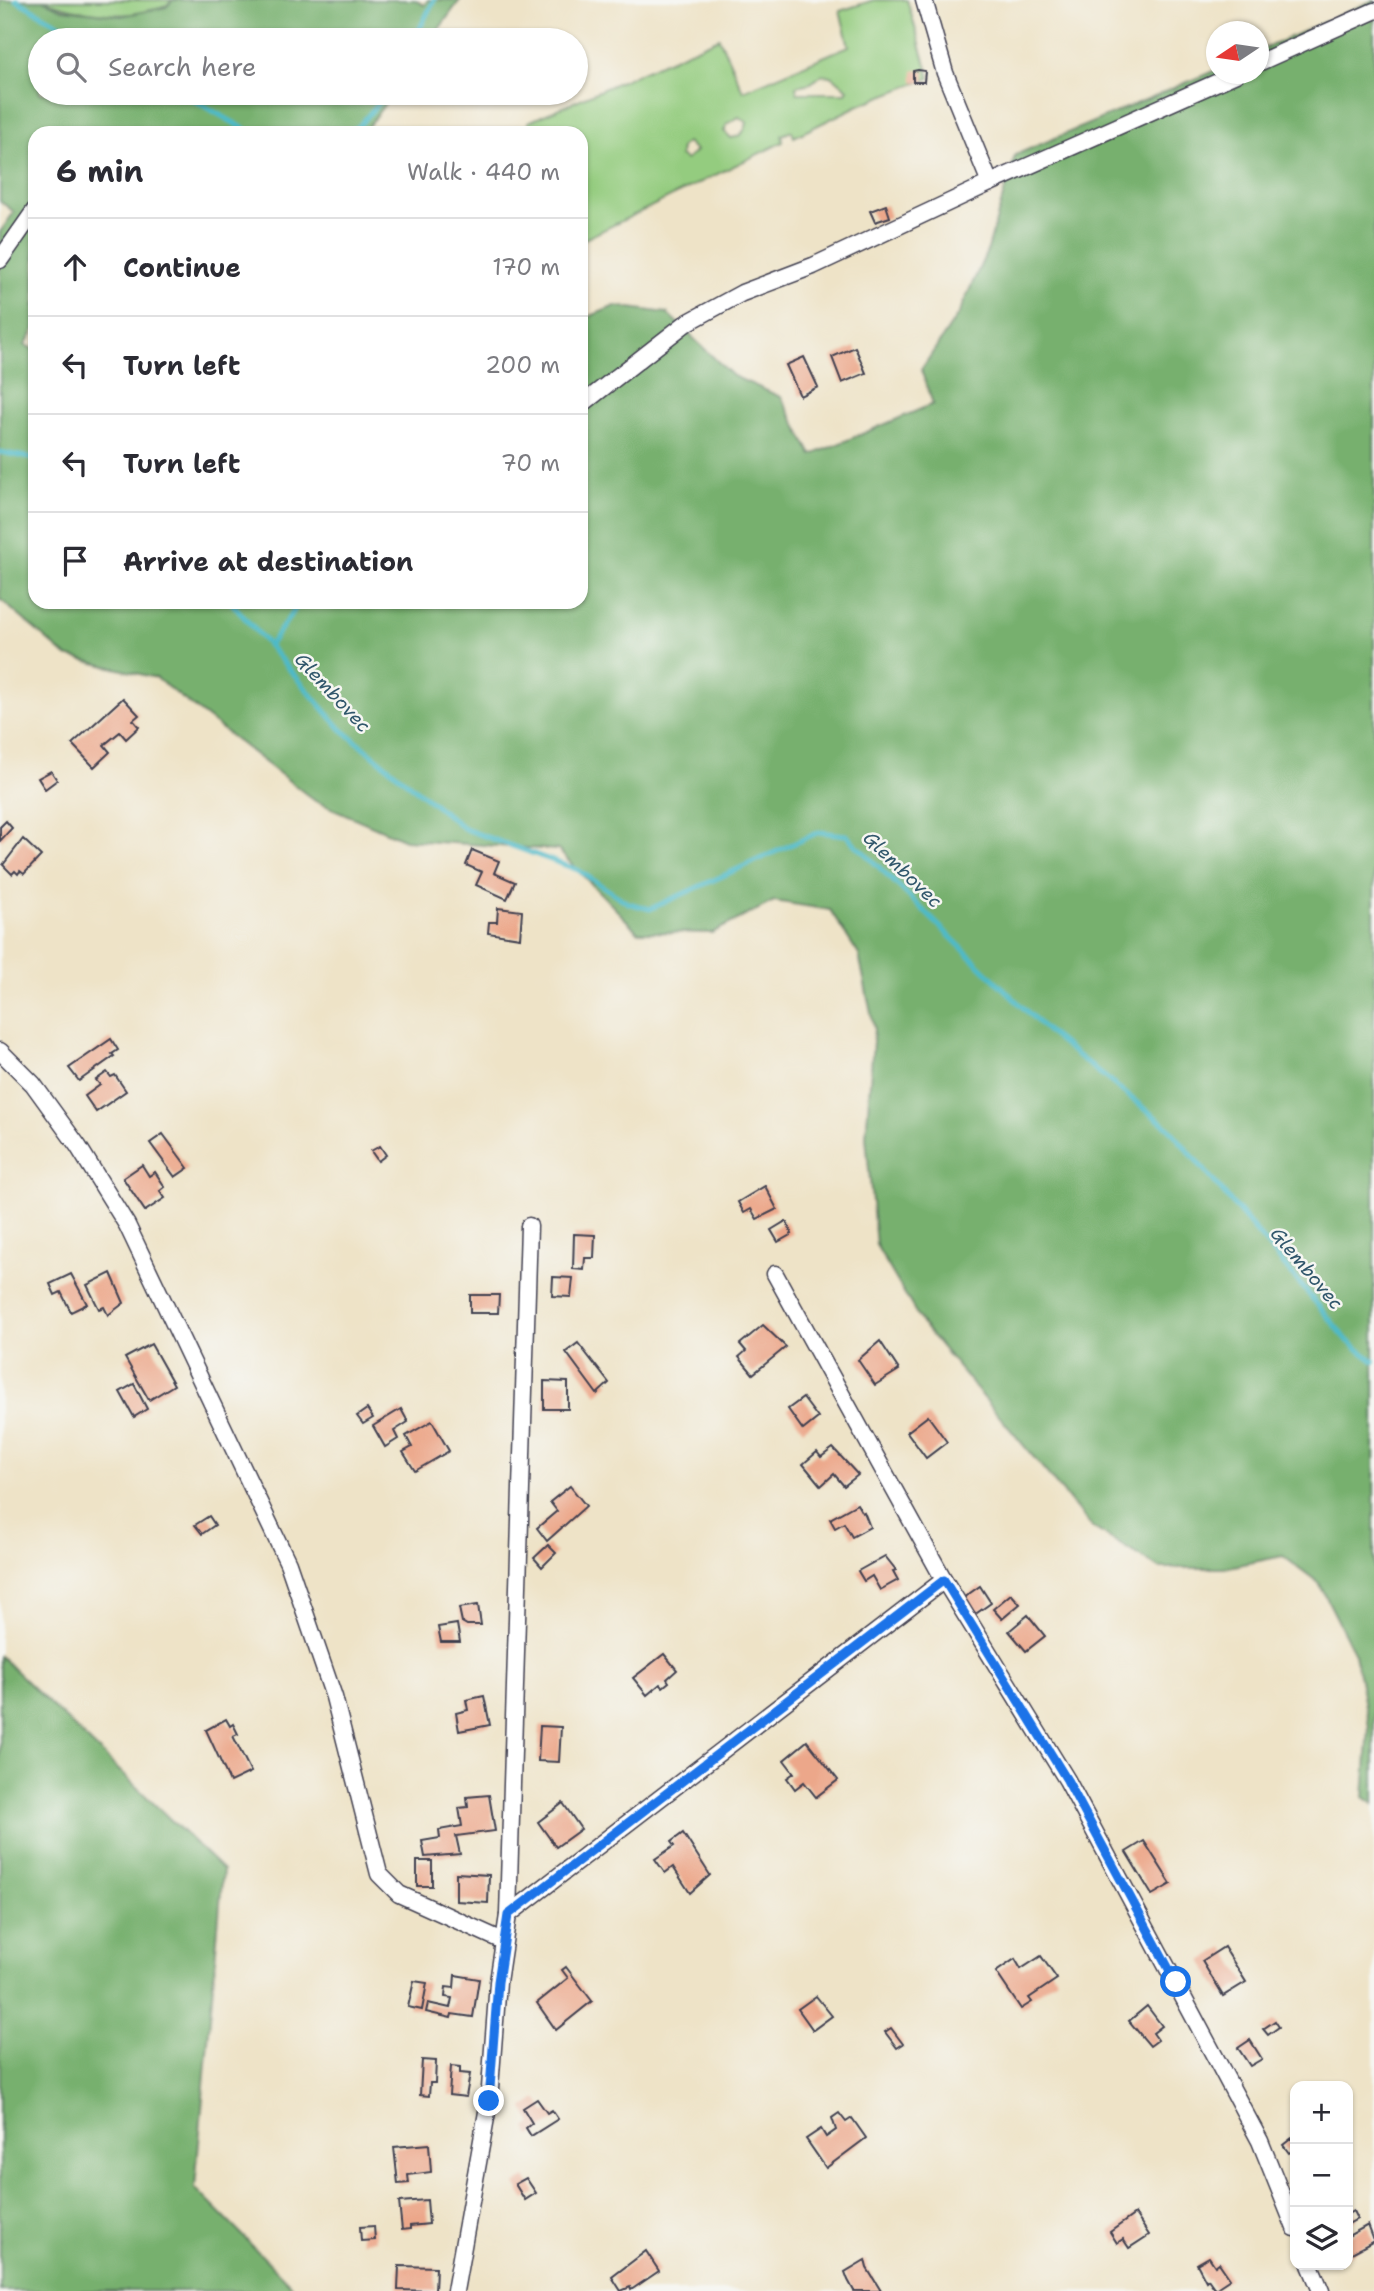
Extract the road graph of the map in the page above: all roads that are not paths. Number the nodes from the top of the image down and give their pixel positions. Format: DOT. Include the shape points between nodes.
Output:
graph roads {
  1 [pos="924,0"];
  2 [pos="1374,11"];
  3 [pos="1269,58"];
  4 [pos="1213,84"];
  5 [pos="990,183"];
  6 [pos="28,220"];
  7 [pos="0,260"];
  8 [pos="588,400"];
  9 [pos="0,1051"];
  10 [pos="529,1226"];
  11 [pos="775,1274"];
  12 [pos="944,1580"];
  13 [pos="508,1915"];
  14 [pos="503,1941"];
  15 [pos="1290,2216"];
  16 [pos="1312,2270"];
  17 [pos="455,2291"];
  18 [pos="1321,2291"];
  1 -- 5 [label="street" via="945,73"];
  2 -- 3 [label="street"];
  4 -- 5 [label="street"];
  5 -- 8 [label="street" via="826,261 730,299 685,324"];
  6 -- 7 [label="street"];
  9 -- 14 [label="street" via="33,1084 127,1225 282,1551 334,1697 379,1874 399,1894"];
  10 -- 13 [label="street"];
  11 -- 12 [label="street"];
  12 -- 13 [label="street"];
  12 -- 15 [label="street" via="1067,1780 1260,2141"];
  13 -- 14 [label="street"];
  14 -- 17 [label="street" via="489,2101"];
  16 -- 18 [label="street"];
}
